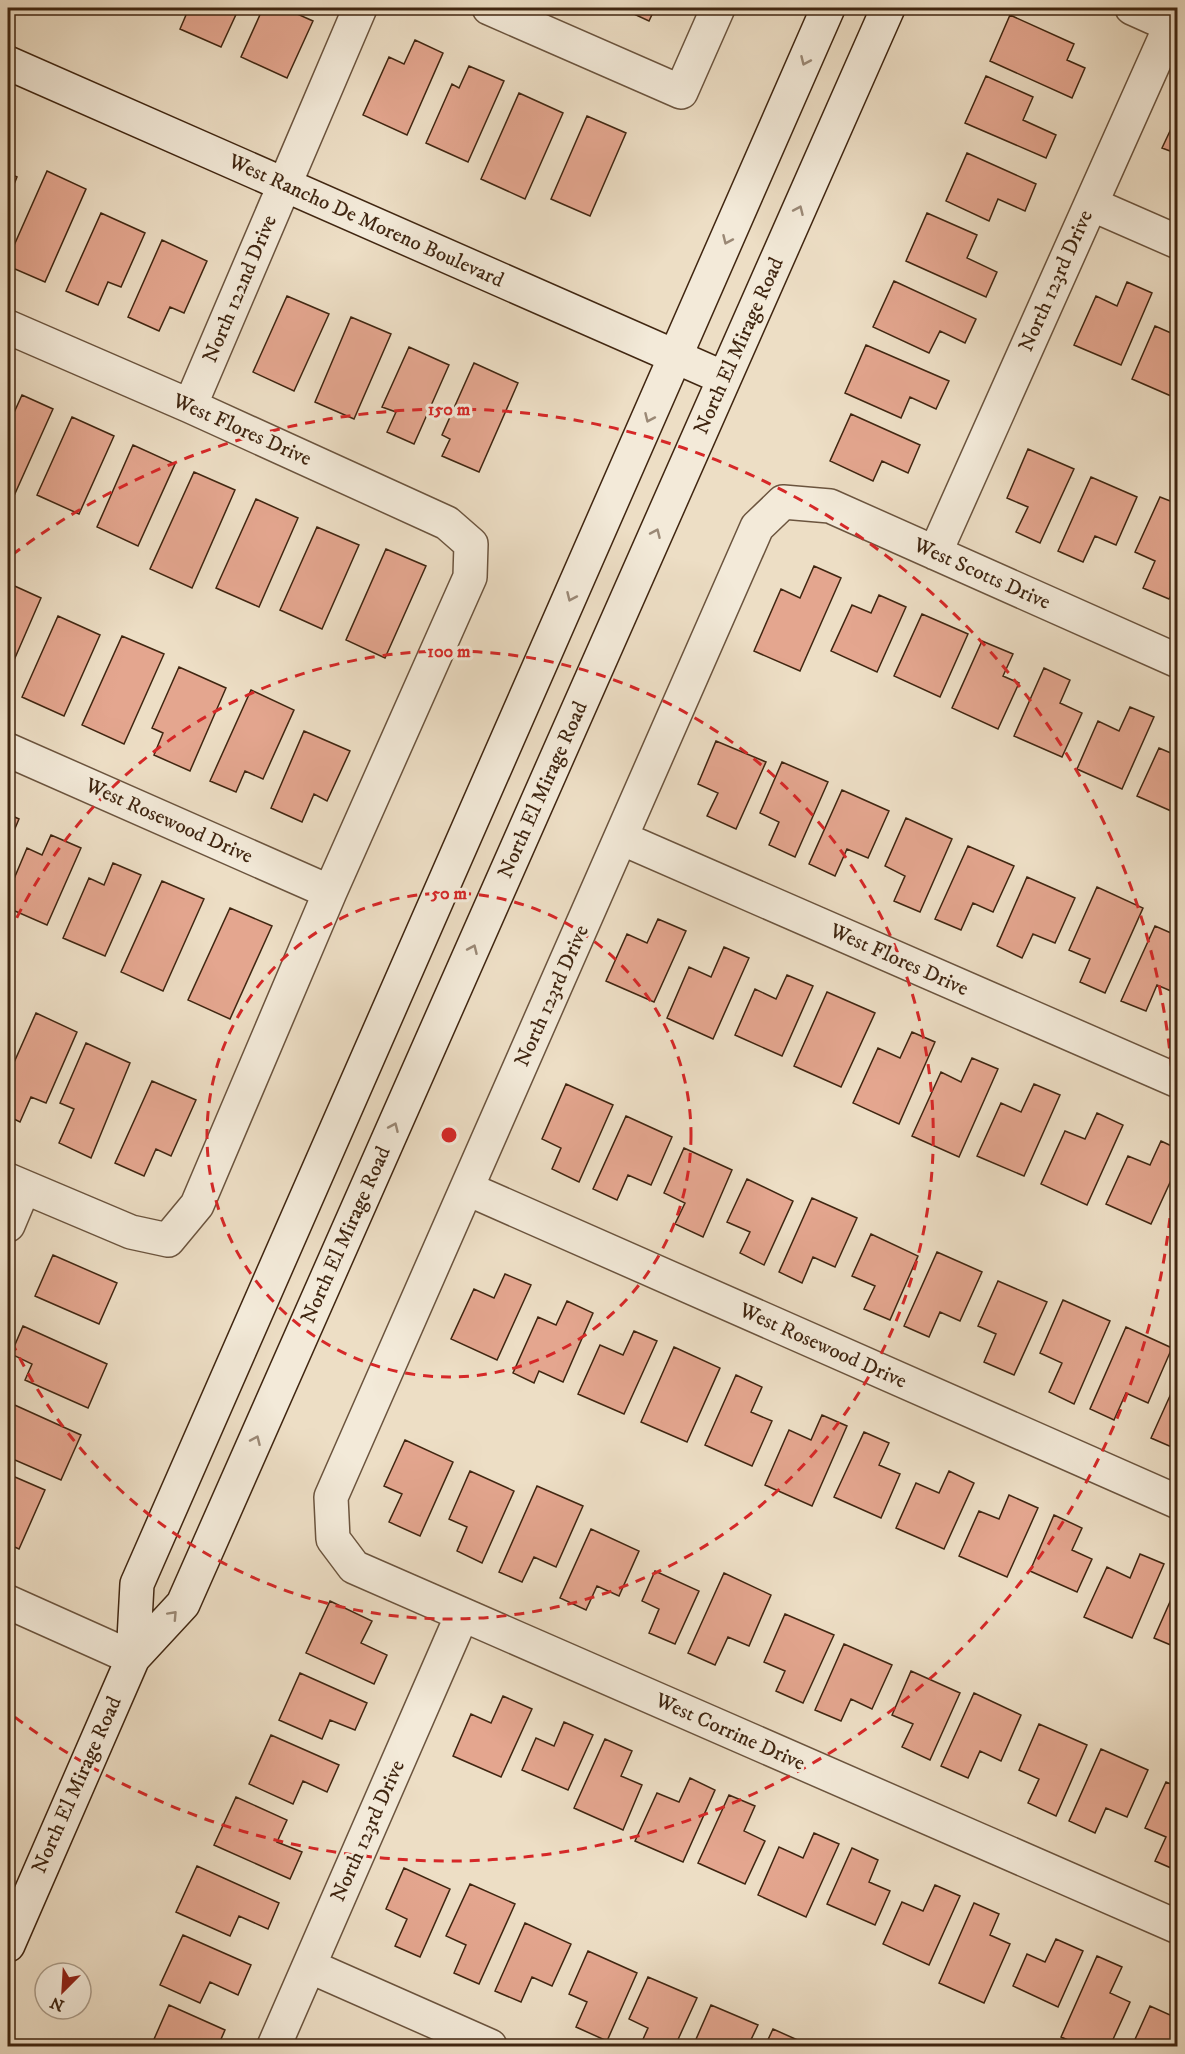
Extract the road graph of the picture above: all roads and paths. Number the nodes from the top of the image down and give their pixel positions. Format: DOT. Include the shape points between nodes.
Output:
graph roads {
  1 [pos="360,8"];
  2 [pos="489,8"];
  3 [pos="718,8"];
  4 [pos="828,8"];
  5 [pos="888,8"];
  6 [pos="1132,8"];
  7 [pos="1174,17"];
  8 [pos="8,63"];
  9 [pos="284,185"];
  10 [pos="1091,204"];
  11 [pos="1178,242"];
  12 [pos="8,327"];
  13 [pos="676,357"];
  14 [pos="724,378"];
  15 [pos="190,406"];
  16 [pos="783,502"];
  17 [pos="935,553"];
  18 [pos="1178,661"];
  19 [pos="8,750"];
  20 [pos="621,838"];
  21 [pos="330,892"];
  22 [pos="1178,1081"];
  23 [pos="16,1183"];
  24 [pos="468,1189"];
  25 [pos="8,1226"];
  26 [pos="331,1497"];
  27 [pos="1178,1502"];
  28 [pos="8,1602"];
  29 [pos="462,1615"];
  30 [pos="133,1658"];
  31 [pos="1178,1927"];
  32 [pos="8,1945"];
  33 [pos="309,1966"];
  34 [pos="274,2046"];
  35 [pos="490,2046"];
  1 -- 9 [label="street, North 122nd Drive"];
  2 -- 3 [label="street" via="681,92"];
  4 -- 13 [label="street, North El Mirage Road, one-way"];
  14 -- 5 [label="street, North El Mirage Road, one-way"];
  6 -- 7 [label="street"];
  7 -- 10 [label="street, North 123rd Drive"];
  8 -- 9 [label="street, West Rancho De Moreno Boulevard"];
  9 -- 13 [label="street, West Rancho De Moreno Boulevard"];
  9 -- 15 [label="street, North 122nd Drive"];
  10 -- 11 [label="street"];
  10 -- 17 [label="street, North 123rd Drive"];
  12 -- 15 [label="street, West Flores Drive"];
  13 -- 14 [label="street, West Rancho De Moreno Boulevard"];
  13 -- 30 [label="street, North El Mirage Road, one-way" via="137,1584"];
  30 -- 14 [label="street, North El Mirage Road, one-way" via="183,1604"];
  15 -- 21 [label="street, West Flores Drive" via="447,523 471,543 470,577"];
  16 -- 17 [label="street, West Scotts Drive" via="830,506"];
  16 -- 20 [label="street, North 123rd Drive" via="757,527"];
  17 -- 18 [label="street, West Scotts Drive"];
  19 -- 21 [label="street, West Rosewood Drive"];
  20 -- 22 [label="street, West Flores Drive"];
  20 -- 24 [label="street, North 123rd Drive"];
  21 -- 23 [label="street" via="197,1205 168,1240 131,1232"];
  23 -- 25 [label="street"];
  24 -- 26 [label="street, North 123rd Drive"];
  24 -- 27 [label="street, West Rosewood Drive"];
  26 -- 29 [label="street, West Corrine Drive" via="333,1539 354,1567"];
  28 -- 30 [label="street"];
  29 -- 31 [label="street, West Corrine Drive"];
  29 -- 33 [label="street, North 123rd Drive"];
  30 -- 32 [label="street, North El Mirage Road"];
  33 -- 34 [label="street, North 123rd Drive"];
  33 -- 35 [label="street"];
}
